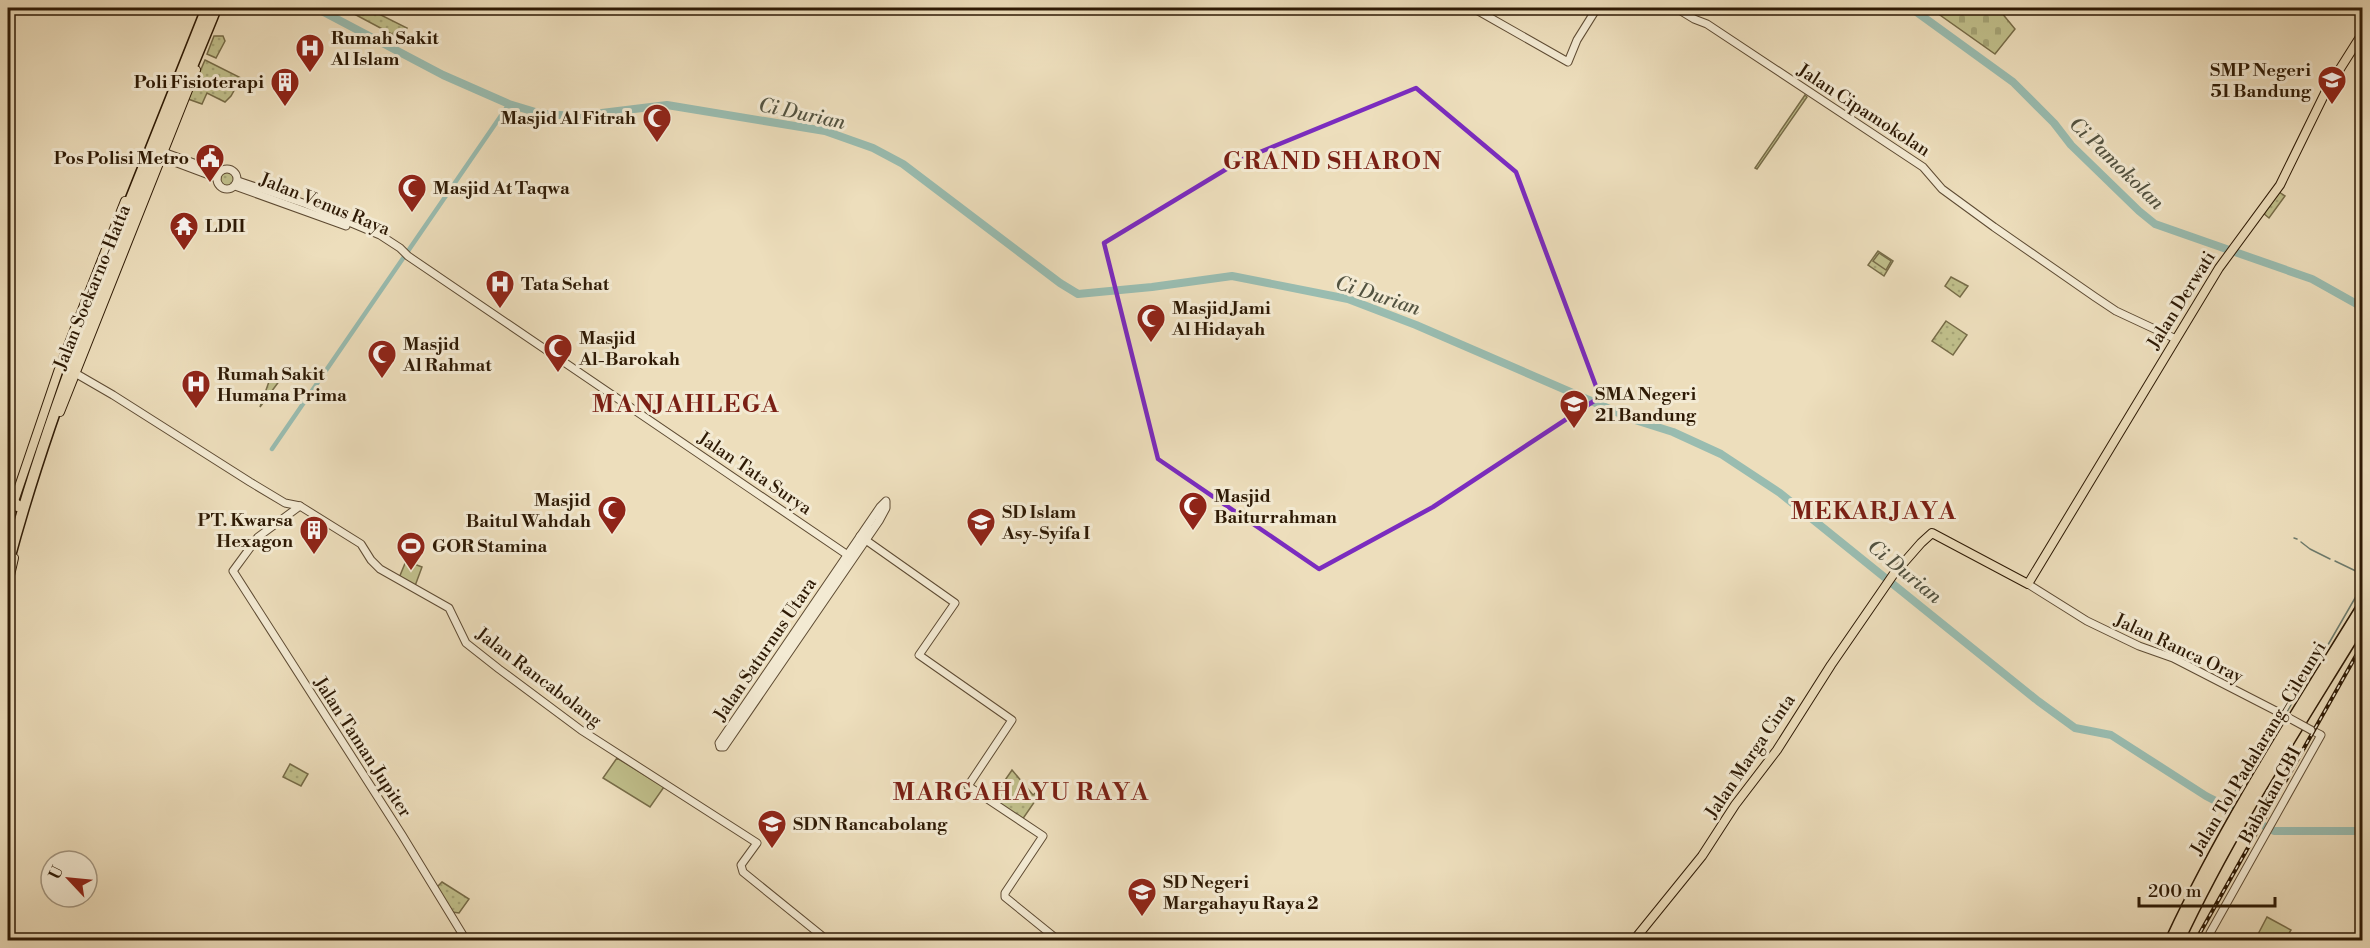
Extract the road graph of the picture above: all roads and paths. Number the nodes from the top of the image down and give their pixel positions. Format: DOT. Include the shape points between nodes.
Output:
graph roads {
  1 [pos="202,8"];
  2 [pos="207,8"];
  3 [pos="216,8"];
  4 [pos="221,8"];
  5 [pos="1473,8"];
  6 [pos="1597,8"];
  7 [pos="1676,8"];
  8 [pos="2362,34"];
  9 [pos="174,119"];
  10 [pos="162,154"];
  11 [pos="218,175"];
  12 [pos="237,183"];
  13 [pos="139,213"];
  14 [pos="129,223"];
  15 [pos="405,254"];
  16 [pos="88,322"];
  17 [pos="89,336"];
  18 [pos="2174,341"];
  19 [pos="75,373"];
  20 [pos="302,508"];
  21 [pos="15,511"];
  22 [pos="8,535"];
  23 [pos="863,538"];
  24 [pos="850,556"];
  25 [pos="8,563"];
  26 [pos="8,584"];
  27 [pos="2028,584"];
  28 [pos="2362,607"];
  29 [pos="2362,622"];
  30 [pos="2321,735"];
  31 [pos="2244,806"];
  32 [pos="2235,823"];
  33 [pos="2210,933"];
  34 [pos="466,940"];
  35 [pos="827,940"];
  36 [pos="1058,940"];
  37 [pos="1634,940"];
  38 [pos="2171,940"];
  39 [pos="2179,940"];
  1 -- 21 [label="main road, Jalan Soekarno-Hatta" via="88,290 34,436"];
  2 -- 21 [label="highway, Jalan Soekarno-Hatta" via="89,302"];
  3 -- 9 [label="highway, Jalan Soekarno-Hatta"];
  4 -- 9 [label="main road, Jalan Soekarno-Hatta"];
  5 -- 6 [label="street" via="1568,62"];
  7 -- 18 [label="street, Jalan Cipamokolan" via="1707,24 1923,167 1942,189 2116,311"];
  8 -- 18 [label="main road, Jalan Derwati" via="2326,91 2280,185 2227,256"];
  9 -- 10 [label="main road, Jalan Soekarno-Hatta"];
  9 -- 14 [label="highway, Jalan Soekarno-Hatta"];
  10 -- 11 [label="street"];
  10 -- 13 [label="main road, Jalan Soekarno-Hatta"];
  11 -- 12 [label="street" via="231,169 237,175"];
  11 -- 12 [label="street" via="218,184 224,189"];
  12 -- 15 [label="street, Jalan Venus Raya" via="378,238"];
  13 -- 14 [label="highway"];
  13 -- 17 [label="main road, Jalan Soekarno-Hatta"];
  14 -- 16 [label="highway, Jalan Soekarno-Hatta"];
  15 -- 24 [label="street, Jalan Tata Surya"];
  16 -- 17 [label="highway"];
  16 -- 21 [label="highway, Jalan Soekarno-Hatta"];
  17 -- 19 [label="main road, Jalan Soekarno-Hatta"];
  18 -- 27 [label="main road, Jalan Derwati"];
  19 -- 20 [label="street, Jalan Rancabolang" via="285,503"];
  19 -- 26 [label="main road, Jalan Soekarno-Hatta" via="37,477"];
  20 -- 34 [label="street, Jalan Taman Jupiter" via="257,541 234,573"];
  20 -- 35 [label="street, Jalan Rancabolang" via="361,544 380,569 447,606 466,643 560,715 757,843 741,865 743,872"];
  21 -- 22 [label="highway, Jalan Soekarno-Hatta"];
  21 -- 25 [label="highway, Jalan Soekarno-Hatta"];
  23 -- 23 [label="street" via="886,501 886,508"];
  23 -- 24 [label="street"];
  23 -- 36 [label="street" via="955,603 919,656 1012,720 968,786 1042,837 1005,896"];
  24 -- 24 [label="street, Jalan Saturnus Utara" via="723,747 720,747 719,743"];
  27 -- 30 [label="street, Jalan Ranca Oray, bridge" via="2087,621 2173,658"];
  27 -- 37 [label="main road, Jalan Marga Cinta" via="1932,533 1889,581 1702,856"];
  28 -- 31 [label="highway, Jalan Tol Padalarang–Cileunyi"];
  29 -- 31 [label="highway, Jalan Tol Padalarang–Cileunyi"];
  30 -- 33 [label="street, Babakan GBI"];
  31 -- 32 [label="highway, Jalan Tol Padalarang–Cileunyi"];
  32 -- 38 [label="highway, Jalan Tol Padalarang–Cileunyi" via="2195,888"];
  32 -- 39 [label="highway, Jalan Tol Padalarang–Cileunyi"];
}
